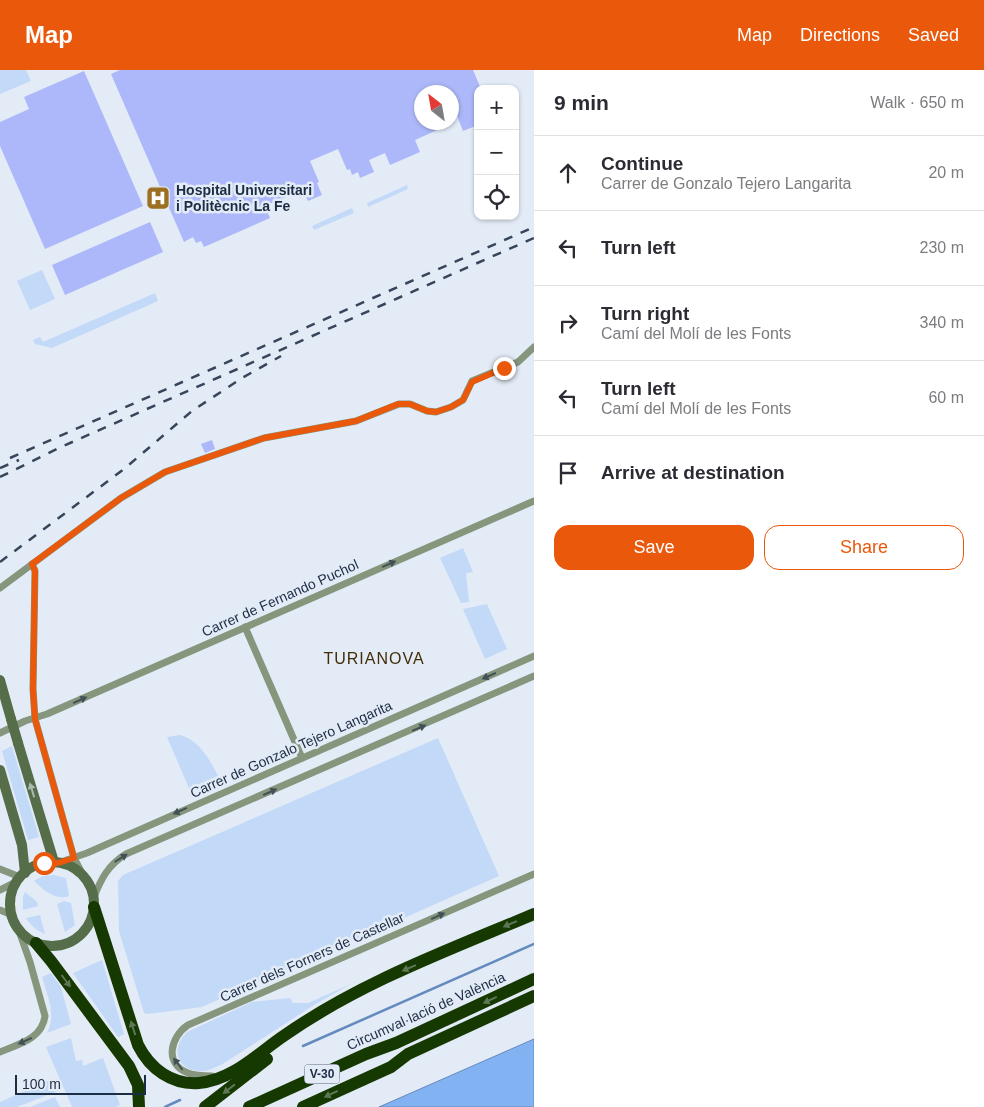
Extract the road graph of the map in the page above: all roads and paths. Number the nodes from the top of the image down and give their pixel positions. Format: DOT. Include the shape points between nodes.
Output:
graph roads {
  1 [pos="534,347"];
  2 [pos="534,501"];
  3 [pos="32,564"];
  4 [pos="0,588"];
  5 [pos="245,627"];
  6 [pos="534,656"];
  7 [pos="534,676"];
  8 [pos="0,680"];
  9 [pos="35,719"];
  10 [pos="0,733"];
  11 [pos="302,758"];
  12 [pos="0,770"];
  13 [pos="74,858"];
  14 [pos="56,863"];
  15 [pos="0,869"];
  16 [pos="534,874"];
  17 [pos="21,877"];
  18 [pos="84,877"];
  19 [pos="0,890"];
  20 [pos="94,902"];
  21 [pos="0,910"];
  22 [pos="534,914"];
  23 [pos="12,915"];
  24 [pos="18,928"];
  25 [pos="36,943"];
  26 [pos="534,979"];
  27 [pos="350,995"];
  28 [pos="534,996"];
  29 [pos="534,1006"];
  30 [pos="396,1044"];
  31 [pos="0,1052"];
  32 [pos="391,1067"];
  33 [pos="222,1076"];
  34 [pos="139,1107"];
  35 [pos="205,1107"];
  36 [pos="249,1107"];
  37 [pos="266,1107"];
  38 [pos="303,1107"];
  1 -- 3 [label="street" via="518,362 472,382 463,400 451,407 436,412 398,404 356,421 264,438 165,472 121,498"];
  5 -- 2 [label="street, Carrer de Fernando Puchol, one-way"];
  3 -- 4 [label="street"];
  3 -- 9 [label="street" via="35,571"];
  9 -- 5 [label="street, Carrer de Fernando Puchol, one-way"];
  5 -- 11 [label="street"];
  6 -- 11 [label="street, Carrer de Gonzalo Tejero Langarita, one-way"];
  20 -- 7 [label="street, one-way" via="100,881 109,868 126,854"];
  14 -- 8 [label="street, one-way, bridge"];
  9 -- 10 [label="street, Carrer de Fernando Puchol"];
  9 -- 13 [label="street"];
  11 -- 13 [label="street, Carrer de Gonzalo Tejero Langarita, one-way"];
  12 -- 17 [label="street" via="22,845"];
  13 -- 14 [label="street, Carrer de Gonzalo Tejero Langarita"];
  13 -- 18 [label="street"];
  14 -- 17 [label="street" via="34,867"];
  14 -- 18 [label="street" via="77,870"];
  15 -- 17 [label="street"];
  33 -- 16 [label="street, Carrer dels Forners de Castellar, one-way" via="186,1073 181,1069 172,1049 180,1030"];
  17 -- 19 [label="street"];
  17 -- 23 [label="street" via="12,892"];
  18 -- 20 [label="street"];
  20 -- 25 [label="street" via="91,920 74,940 62,945"];
  33 -- 20 [label="highway, one-way" via="211,1081 188,1083 166,1076 148,1062 138,1046"];
  21 -- 23 [label="street"];
  22 -- 27 [label="highway, one-way"];
  23 -- 24 [label="street"];
  24 -- 25 [label="street"];
  24 -- 31 [label="street, one-way" via="45,1016 44,1023 32,1038"];
  25 -- 34 [label="highway, one-way" via="129,1066 138,1084"];
  26 -- 30 [label="highway, Circumval·lació de València / V-30, one-way"];
  27 -- 33 [label="highway" via="283,1036 249,1062"];
  27 -- 35 [label="highway, one-way" via="339,1007 297,1035"];
  28 -- 32 [label="highway, V-30" via="408,1054"];
  29 -- 32 [label="highway"];
  30 -- 36 [label="highway, Circumval·lació de València / V-30" via="366,1054"];
  30 -- 37 [label="highway" via="373,1059"];
  32 -- 38 [label="highway, V-30, one-way"];
}
